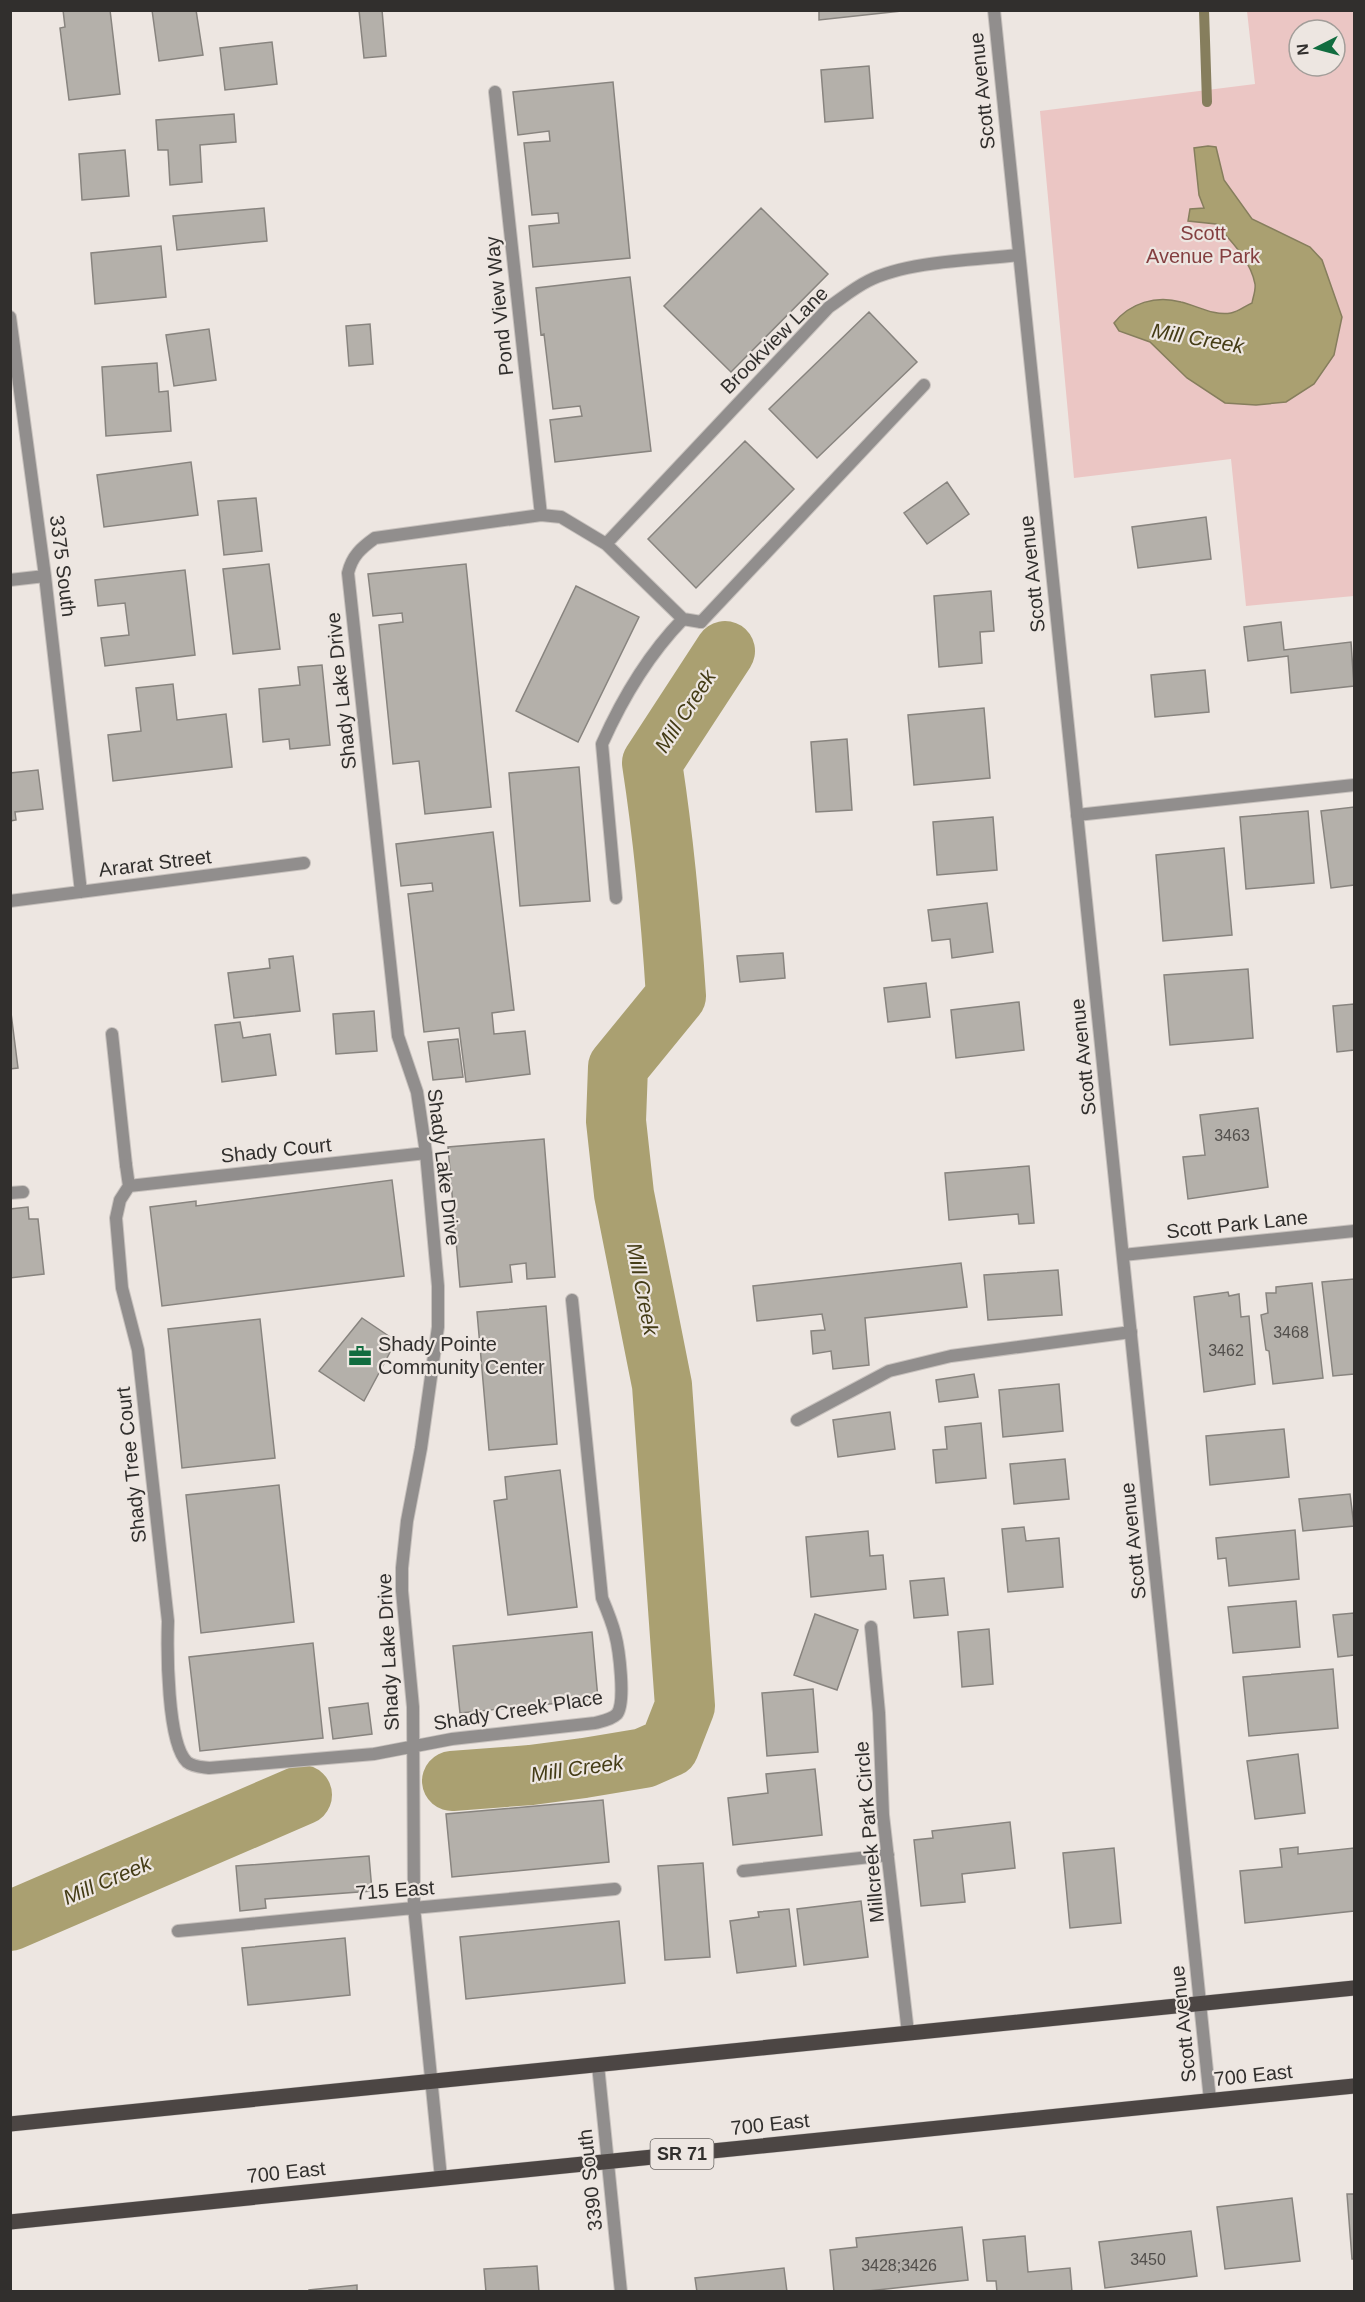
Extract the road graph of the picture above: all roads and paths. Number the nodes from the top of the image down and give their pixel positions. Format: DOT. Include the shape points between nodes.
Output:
graph roads {
  1 [pos="994,10"];
  2 [pos="495,92"];
  3 [pos="1019,255"];
  4 [pos="10,317"];
  5 [pos="924,385"];
  6 [pos="541,515"];
  7 [pos="606,544"];
  8 [pos="45,576"];
  9 [pos="10,580"];
  10 [pos="683,619"];
  11 [pos="1354,785"];
  12 [pos="1077,815"];
  13 [pos="304,863"];
  14 [pos="81,892"];
  15 [pos="616,898"];
  16 [pos="10,901"];
  17 [pos="112,1034"];
  18 [pos="426,1153"];
  19 [pos="129,1186"];
  20 [pos="1354,1231"];
  21 [pos="1123,1255"];
  22 [pos="572,1300"];
  23 [pos="1131,1332"];
  24 [pos="797,1420"];
  25 [pos="871,1628"];
  26 [pos="413,1746"];
  27 [pos="187,1762"];
  28 [pos="888,1855"];
  29 [pos="743,1871"];
  30 [pos="615,1889"];
  31 [pos="414,1907"];
  32 [pos="178,1931"];
  33 [pos="1354,1988"];
  34 [pos="1200,2003"];
  35 [pos="908,2033"];
  36 [pos="598,2065"];
  37 [pos="431,2082"];
  38 [pos="1354,2086"];
  39 [pos="1210,2100"];
  40 [pos="10,2124"];
  41 [pos="608,2161"];
  42 [pos="441,2178"];
  43 [pos="10,2222"];
  44 [pos="621,2292"];
  1 -- 3 [label="street, Scott Avenue"];
  2 -- 6 [label="street, Pond View Way"];
  3 -- 7 [label="street, Brookview Lane" via="894,271 869,280 829,307"];
  3 -- 12 [label="street, Scott Avenue"];
  4 -- 8 [label="street, 3375 South"];
  5 -- 10 [label="street" via="700,622"];
  6 -- 7 [label="street, Shady Lake Drive" via="561,517"];
  6 -- 18 [label="street, Shady Lake Drive" via="375,538 351,559 348,573 398,1036 417,1092"];
  7 -- 10 [label="street, Shady Lake Drive"];
  8 -- 9 [label="street"];
  8 -- 14 [label="street, 3375 South"];
  10 -- 15 [label="street" via="661,642 612,720 602,744"];
  11 -- 12 [label="street"];
  12 -- 21 [label="street, Scott Avenue"];
  13 -- 14 [label="street, Ararat Street"];
  14 -- 16 [label="street, Ararat Street"];
  17 -- 19 [label="street"];
  18 -- 19 [label="street, Shady Court"];
  18 -- 26 [label="street, Shady Lake Drive" via="438,1327 402,1568"];
  19 -- 27 [label="street, Shady Tree Court" via="120,1200 116,1218 122,1288 138,1350 168,1621 167,1665 175,1729"];
  20 -- 21 [label="street, Scott Park Lane"];
  21 -- 23 [label="street, Scott Avenue"];
  22 -- 26 [label="street, Shady Creek Place" via="602,1598 616,1635 621,1705 616,1714 595,1723 452,1738"];
  23 -- 24 [label="street" via="951,1356 889,1371"];
  23 -- 34 [label="street, Scott Avenue"];
  25 -- 28 [label="street, Millcreek Park Circle"];
  26 -- 27 [label="street, Shady Creek Place" via="374,1754 209,1768"];
  26 -- 31 [label="street, Shady Lake Drive"];
  28 -- 29 [label="street"];
  28 -- 35 [label="street, Millcreek Park Circle"];
  30 -- 31 [label="street, 715 East"];
  31 -- 32 [label="street, 715 East"];
  31 -- 37 [label="street, Shady Lake Drive"];
  33 -- 34 [label="main road"];
  34 -- 35 [label="main road"];
  34 -- 39 [label="street, Scott Avenue"];
  35 -- 36 [label="main road"];
  36 -- 37 [label="main road"];
  36 -- 41 [label="street, 3390 South"];
  37 -- 40 [label="main road"];
  37 -- 42 [label="street, Shady Lake Drive"];
  38 -- 39 [label="main road, 700 East / SR 71"];
  39 -- 41 [label="main road, 700 East / SR 71"];
  41 -- 42 [label="main road, 700 East / SR 71"];
  41 -- 44 [label="street, 3390 South"];
  42 -- 43 [label="main road, 700 East / SR 71"];
}
